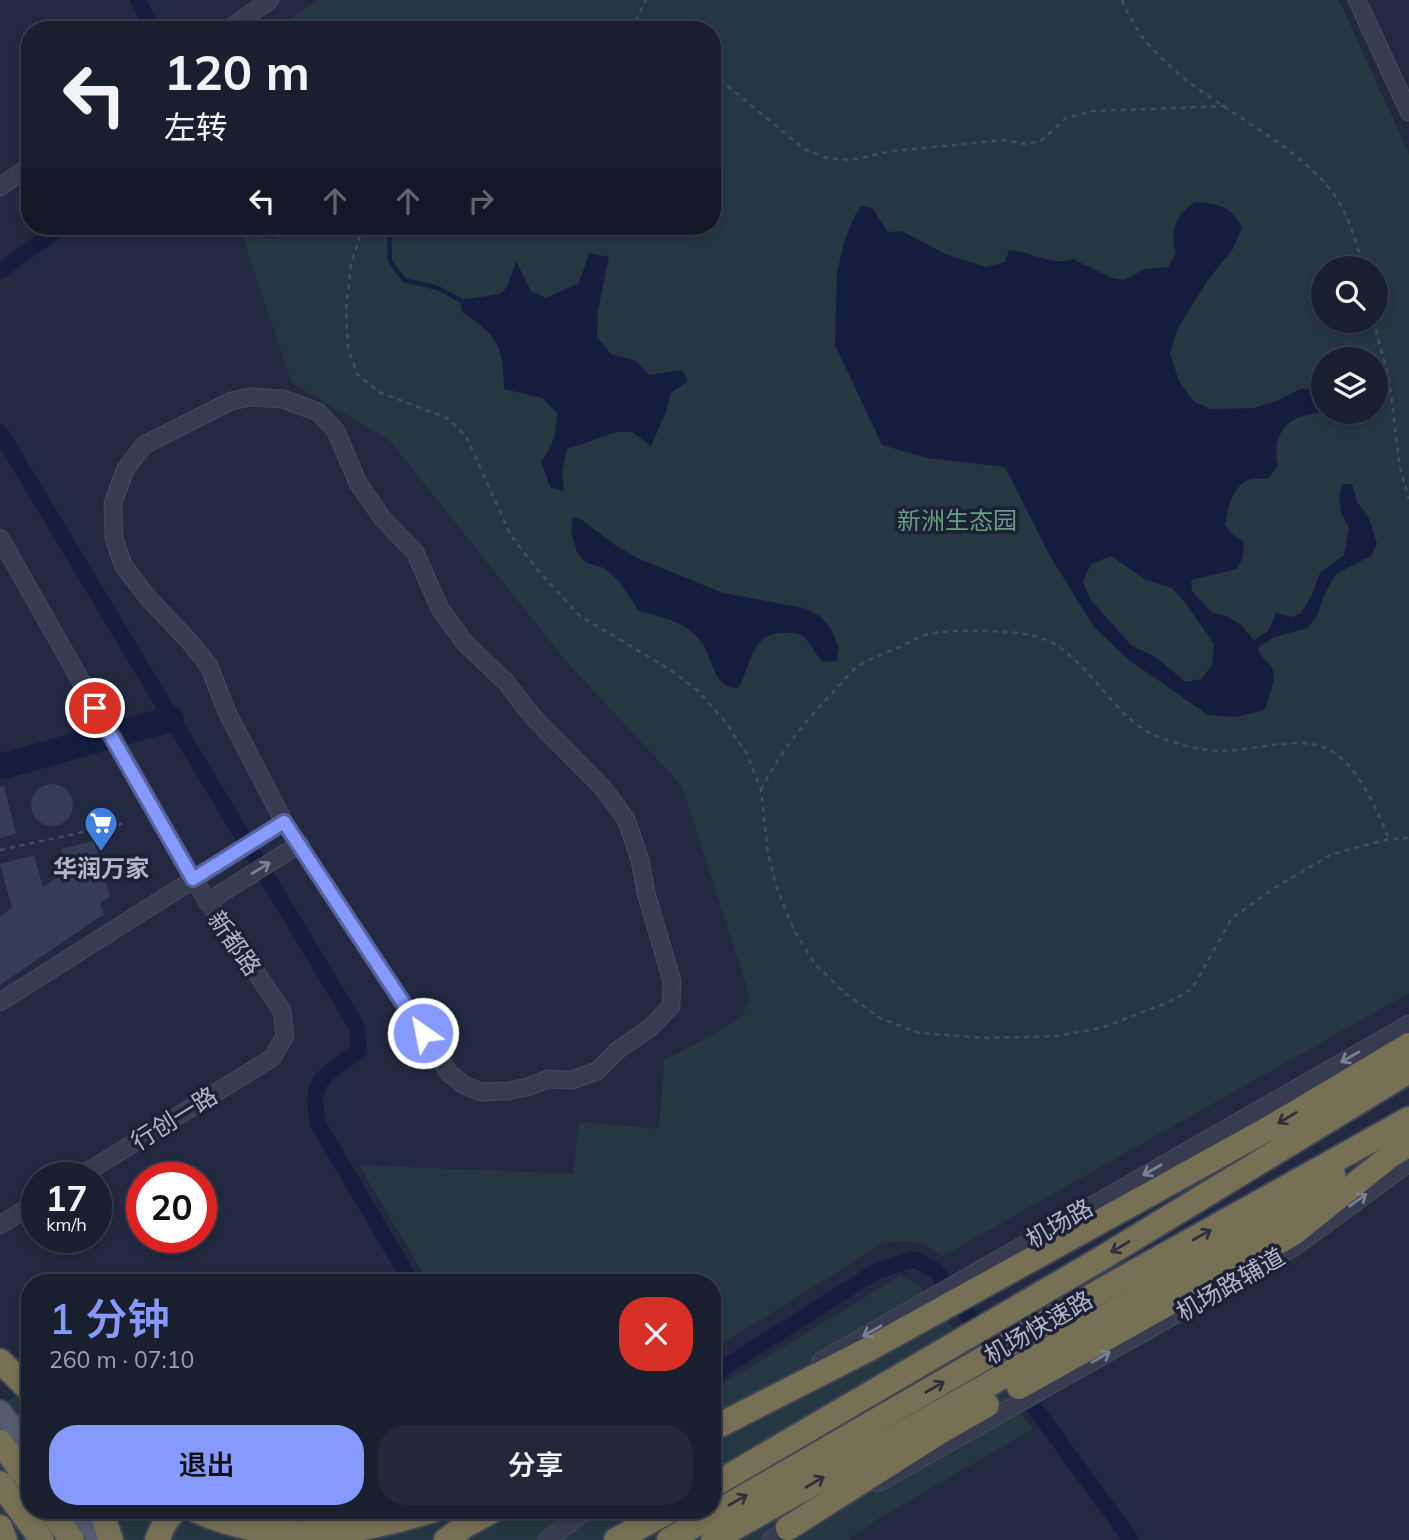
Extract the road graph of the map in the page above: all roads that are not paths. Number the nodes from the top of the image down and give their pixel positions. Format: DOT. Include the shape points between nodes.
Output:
graph roads {
  1 [pos="270,0"];
  2 [pos="1357,0"];
  3 [pos="240,21"];
  4 [pos="1409,112"];
  5 [pos="21,172"];
  6 [pos="0,187"];
  7 [pos="0,538"];
  8 [pos="279,825"];
  9 [pos="294,848"];
  10 [pos="193,879"];
  11 [pos="207,902"];
  12 [pos="0,1002"];
  13 [pos="1409,1024"];
  14 [pos="1409,1045"];
  15 [pos="272,1058"];
  16 [pos="1409,1071"];
  17 [pos="1409,1119"];
  18 [pos="1369,1142"];
  19 [pos="1409,1144"];
  20 [pos="103,1162"];
  21 [pos="1409,1163"];
  22 [pos="21,1212"];
  23 [pos="0,1225"];
  24 [pos="973,1282"];
  25 [pos="936,1303"];
  26 [pos="0,1361"];
  27 [pos="1034,1378"];
  28 [pos="21,1380"];
  29 [pos="994,1400"];
  30 [pos="0,1411"];
  31 [pos="721,1423"];
  32 [pos="721,1424"];
  33 [pos="21,1438"];
  34 [pos="0,1442"];
  35 [pos="21,1471"];
  36 [pos="721,1481"];
  37 [pos="0,1483"];
  38 [pos="721,1509"];
  39 [pos="21,1512"];
  40 [pos="27,1519"];
  41 [pos="57,1519"];
  42 [pos="84,1519"];
  43 [pos="104,1519"];
  44 [pos="168,1519"];
  45 [pos="218,1519"];
  46 [pos="344,1519"];
  47 [pos="401,1519"];
  48 [pos="477,1519"];
  49 [pos="575,1519"];
  50 [pos="654,1519"];
  51 [pos="704,1519"];
  52 [pos="0,1527"];
  53 [pos="779,1534"];
  54 [pos="673,1537"];
  55 [pos="5,1540"];
  56 [pos="42,1540"];
  57 [pos="72,1540"];
  58 [pos="100,1540"];
  59 [pos="111,1540"];
  60 [pos="157,1540"];
  61 [pos="355,1540"];
  62 [pos="446,1540"];
  63 [pos="547,1540"];
  64 [pos="616,1540"];
  65 [pos="713,1540"];
  1 -- 3 [label="street"];
  2 -- 4 [label="street"];
  5 -- 6 [label="street"];
  7 -- 10 [label="street, 新都路"];
  8 -- 9 [label="street"];
  8 -- 9 [label="street" via="209,666 123,565 114,538 113,503 125,470 144,445 232,401 250,397 283,399 318,412 336,431 358,483 383,519 415,552 440,609 465,643 603,788 626,819 672,981 671,1006 597,1072 507,1091 481,1092 464,1085 449,1073"];
  8 -- 10 [label="street"];
  11 -- 9 [label="street, one-way"];
  10 -- 11 [label="street, 新都路"];
  10 -- 12 [label="street"];
  11 -- 15 [label="street, 新都路" via="282,1011 285,1036"];
  13 -- 24 [label="street, 机场路, one-way"];
  14 -- 24 [label="highway, one-way" via="1273,1126"];
  15 -- 20 [label="street, 行创一路"];
  16 -- 36 [label="highway, 机场快速路, one-way" via="1097,1261"];
  17 -- 18 [label="highway, 机场快速路"];
  18 -- 27 [label="highway" via="1299,1203"];
  38 -- 18 [label="highway, 机场快速路, one-way"];
  19 -- 27 [label="highway" via="1294,1233"];
  27 -- 21 [label="street, 机场路辅道, one-way" via="1293,1248"];
  22 -- 23 [label="street"];
  24 -- 25 [label="highway"];
  25 -- 31 [label="street, one-way" via="798,1374"];
  25 -- 32 [label="highway" via="869,1349"];
  26 -- 28 [label="highway"];
  27 -- 29 [label="highway"];
  29 -- 53 [label="highway"];
  65 -- 29 [label="highway, one-way"];
  30 -- 33 [label="main road"];
  34 -- 35 [label="highway"];
  37 -- 39 [label="highway"];
  40 -- 56 [label="highway"];
  41 -- 57 [label="highway"];
  42 -- 58 [label="main road"];
  43 -- 59 [label="highway"];
  44 -- 60 [label="highway"];
  45 -- 47 [label="highway, bridge" via="300,1535 338,1533"];
  46 -- 61 [label="highway"];
  48 -- 62 [label="highway"];
  49 -- 63 [label="street"];
  50 -- 64 [label="highway"];
  54 -- 51 [label="highway, 机场快速路, one-way"];
  52 -- 55 [label="highway"];
}
